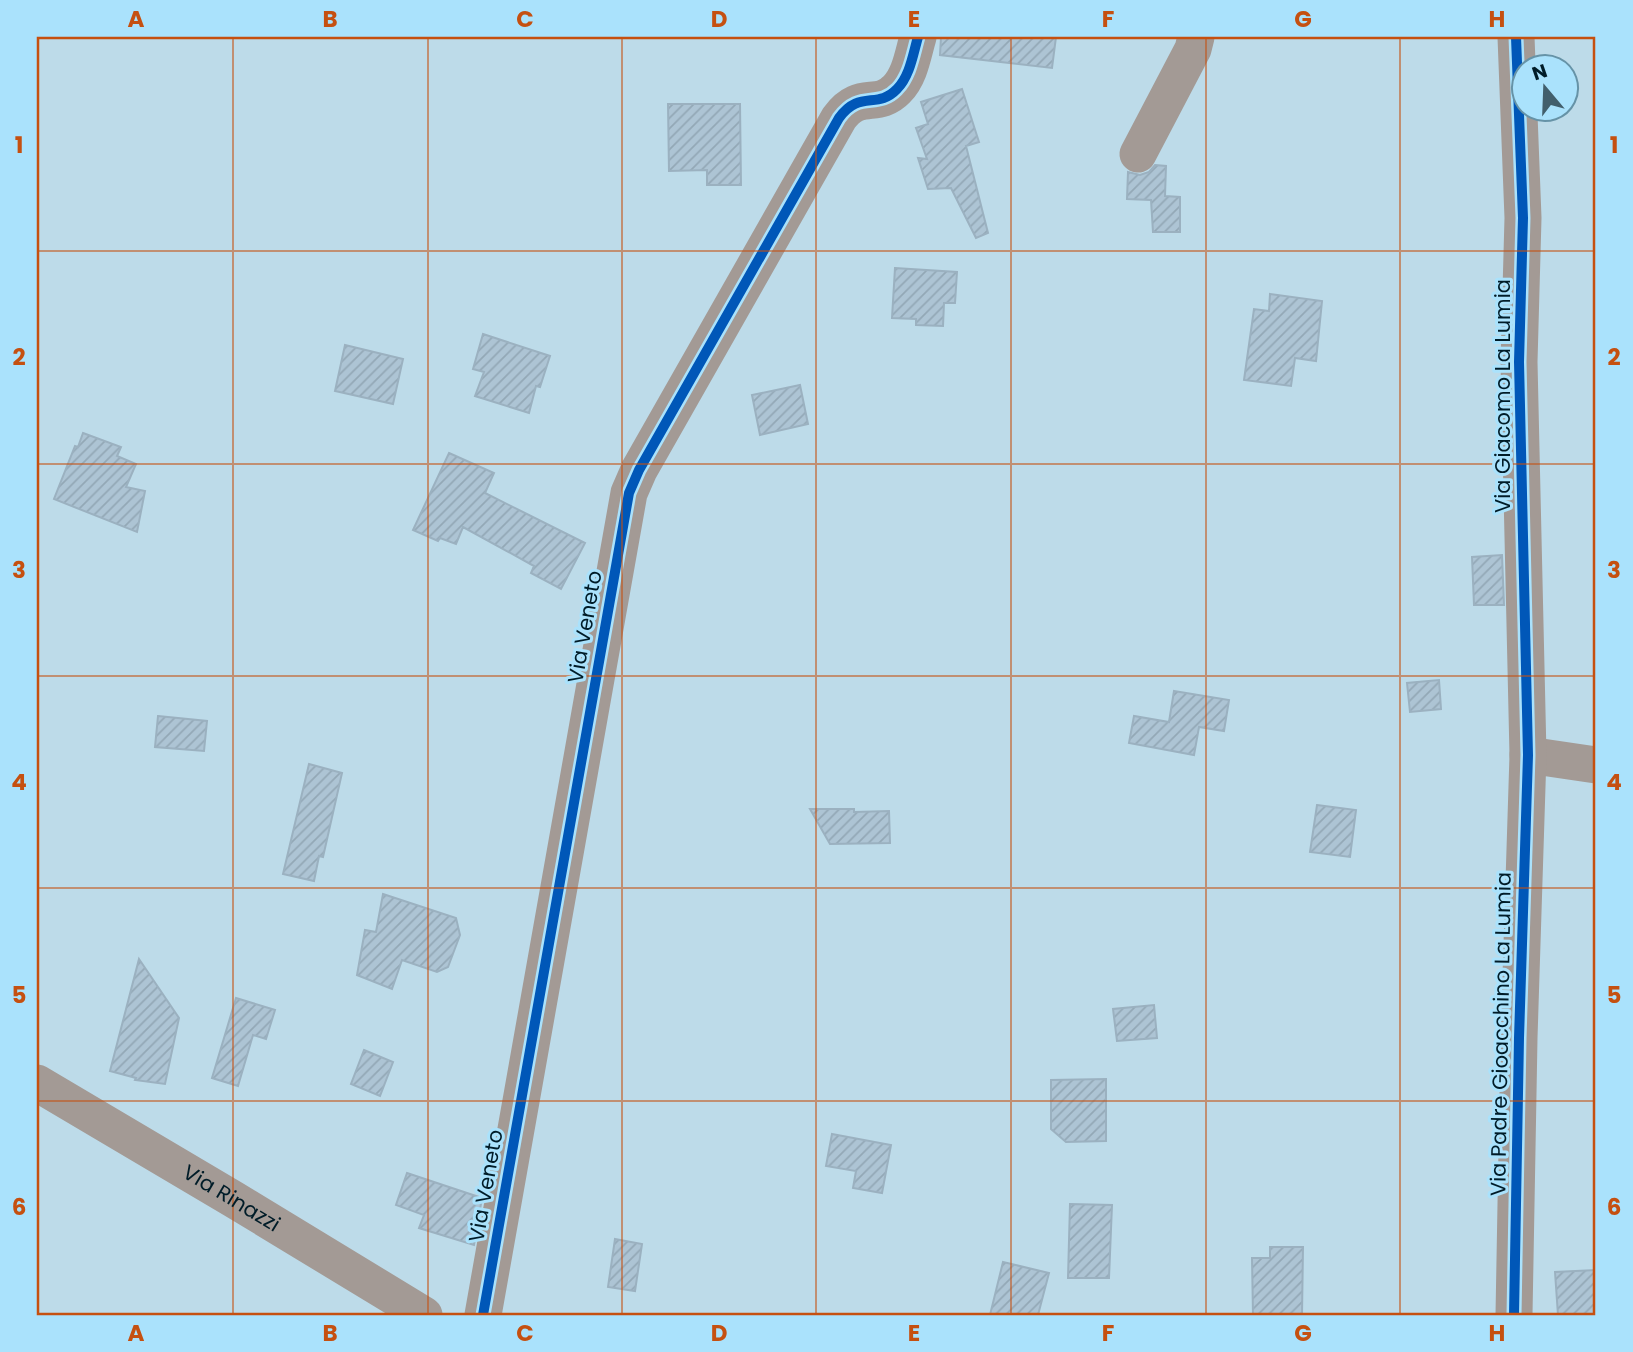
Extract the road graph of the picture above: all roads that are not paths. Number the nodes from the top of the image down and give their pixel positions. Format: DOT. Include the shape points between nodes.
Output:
graph roads {
  1 [pos="918,37"];
  2 [pos="1196,37"];
  3 [pos="1516,37"];
  4 [pos="1138,154"];
  5 [pos="1528,755"];
  6 [pos="1596,765"];
  7 [pos="37,1083"];
  8 [pos="424,1315"];
  9 [pos="483,1315"];
  10 [pos="1514,1315"];
  1 -- 9 [label="street, Via Veneto" via="897,89 886,97 858,101 839,118 629,493"];
  2 -- 4 [label="street"];
  3 -- 5 [label="street, Via Giacomo La Lumia" via="1523,218 1519,362"];
  5 -- 6 [label="street"];
  5 -- 10 [label="street, Via Padre Gioacchino La Lumia"];
  7 -- 8 [label="street, Via Rinazzi"];
}
